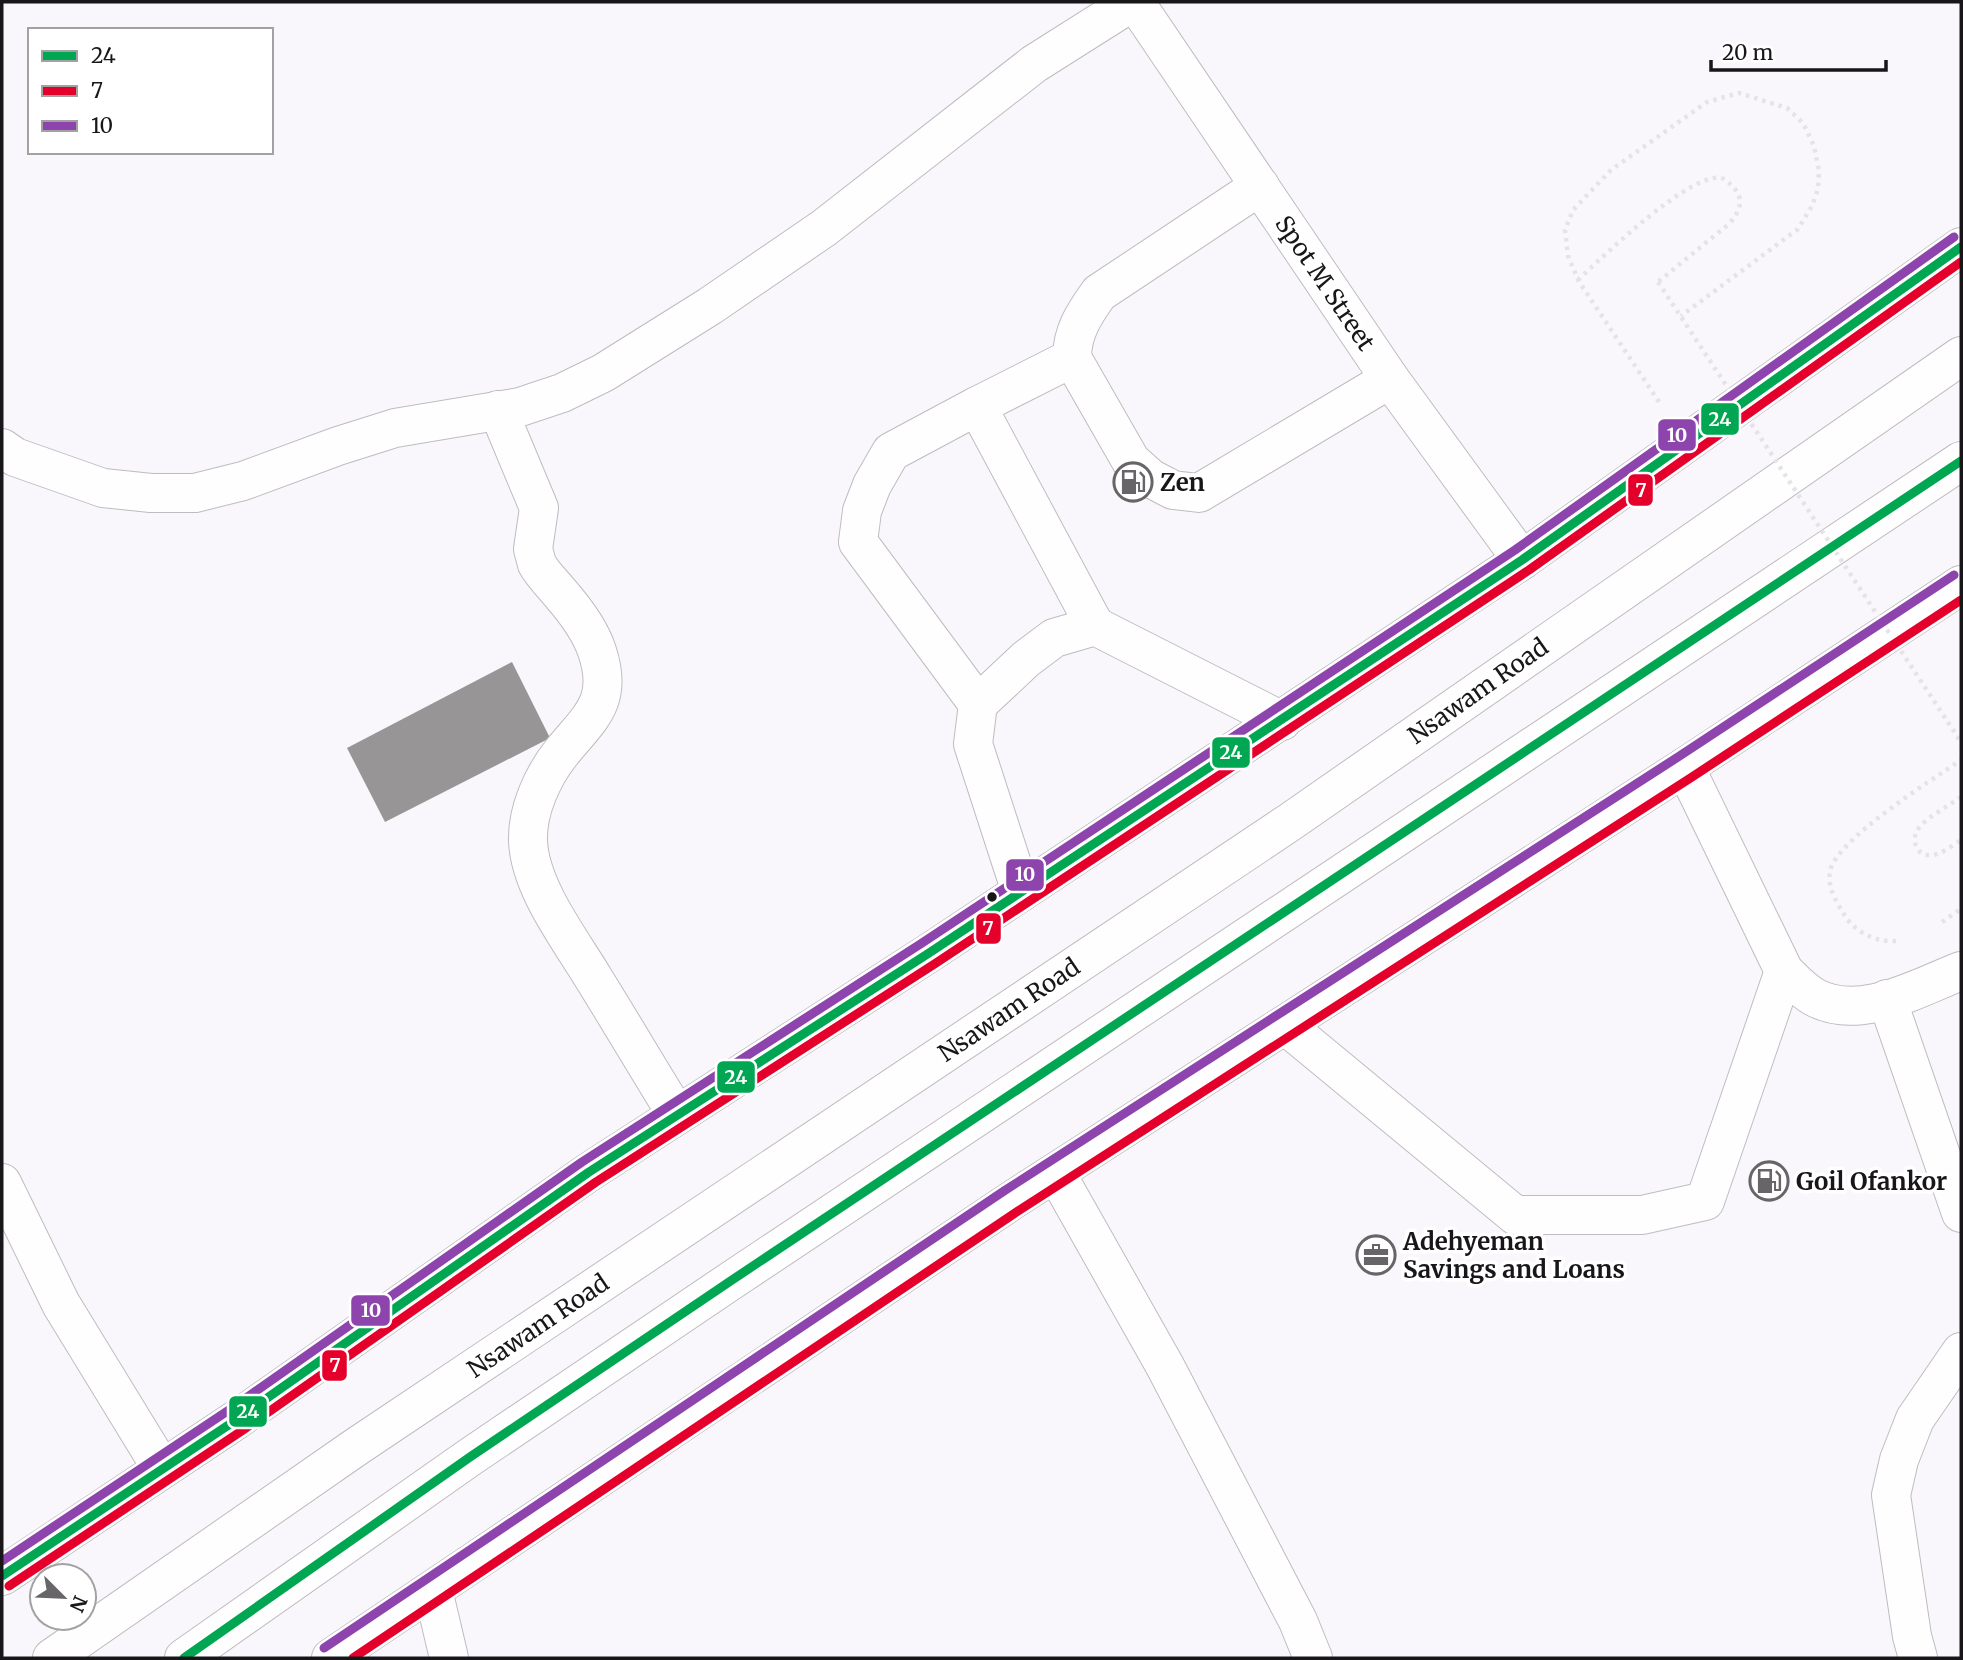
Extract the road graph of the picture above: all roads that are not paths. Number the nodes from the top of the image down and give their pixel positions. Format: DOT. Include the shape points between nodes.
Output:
graph roads {
  1 [pos="1133,2"];
  2 [pos="1260,186"];
  3 [pos="1961,247"];
  4 [pos="1961,356"];
  5 [pos="1072,358"];
  6 [pos="1390,379"];
  7 [pos="977,406"];
  8 [pos="498,410"];
  9 [pos="2,447"];
  10 [pos="1961,461"];
  11 [pos="1522,560"];
  12 [pos="1961,585"];
  13 [pos="1096,626"];
  14 [pos="978,704"];
  15 [pos="1282,721"];
  16 [pos="1685,767"];
  17 [pos="1021,892"];
  18 [pos="1784,971"];
  19 [pos="1961,971"];
  20 [pos="1887,999"];
  21 [pos="1285,1025"];
  22 [pos="677,1115"];
  23 [pos="1056,1173"];
  24 [pos="2,1183"];
  25 [pos="1961,1213"];
  26 [pos="1961,1352"];
  27 [pos="162,1469"];
  28 [pos="2,1576"];
  29 [pos="433,1590"];
  30 [pos="52,1658"];
  31 [pos="184,1658"];
  32 [pos="331,1658"];
  33 [pos="449,1658"];
  34 [pos="1313,1658"];
  35 [pos="1918,1658"];
  1 -- 2 [label="main road, Spot M Street"];
  1 -- 8 [label="main road" via="1034,65 824,228 710,306 603,373 520,407"];
  2 -- 5 [label="main road" via="1098,293 1072,341"];
  2 -- 6 [label="main road, Spot M Street"];
  3 -- 11 [label="main road"];
  4 -- 30 [label="main road, Nsawam Road" via="1290,822 356,1447"];
  5 -- 6 [label="main road" via="1131,461 1173,490 1199,493"];
  5 -- 7 [label="main road"];
  6 -- 11 [label="main road, Spot M Street"];
  7 -- 13 [label="main road"];
  7 -- 14 [label="main road" via="891,453 872,485 858,542"];
  8 -- 9 [label="main road" via="395,428 195,493 103,488 15,457"];
  8 -- 22 [label="main road" via="540,508 533,550 537,564 593,640 602,669 600,701 590,721 559,755 530,815 533,871 551,909"];
  10 -- 31 [label="main road" via="732,1280"];
  11 -- 15 [label="main road"];
  12 -- 16 [label="main road"];
  13 -- 14 [label="main road" via="1054,638"];
  13 -- 15 [label="main road"];
  14 -- 17 [label="main road" via="973,744"];
  15 -- 17 [label="main road"];
  16 -- 18 [label="main road"];
  16 -- 21 [label="main road"];
  17 -- 22 [label="main road"];
  18 -- 20 [label="main road" via="1814,997 1839,1006"];
  18 -- 21 [label="main road" via="1705,1201 1642,1215 1515,1215"];
  19 -- 20 [label="main road"];
  20 -- 25 [label="main road"];
  21 -- 23 [label="main road"];
  22 -- 27 [label="main road"];
  23 -- 29 [label="main road"];
  23 -- 34 [label="main road" via="1165,1366"];
  24 -- 27 [label="main road" via="61,1304"];
  26 -- 35 [label="main road" via="1916,1419 1891,1495"];
  27 -- 28 [label="main road"];
  29 -- 32 [label="main road"];
  29 -- 33 [label="main road"];
}
